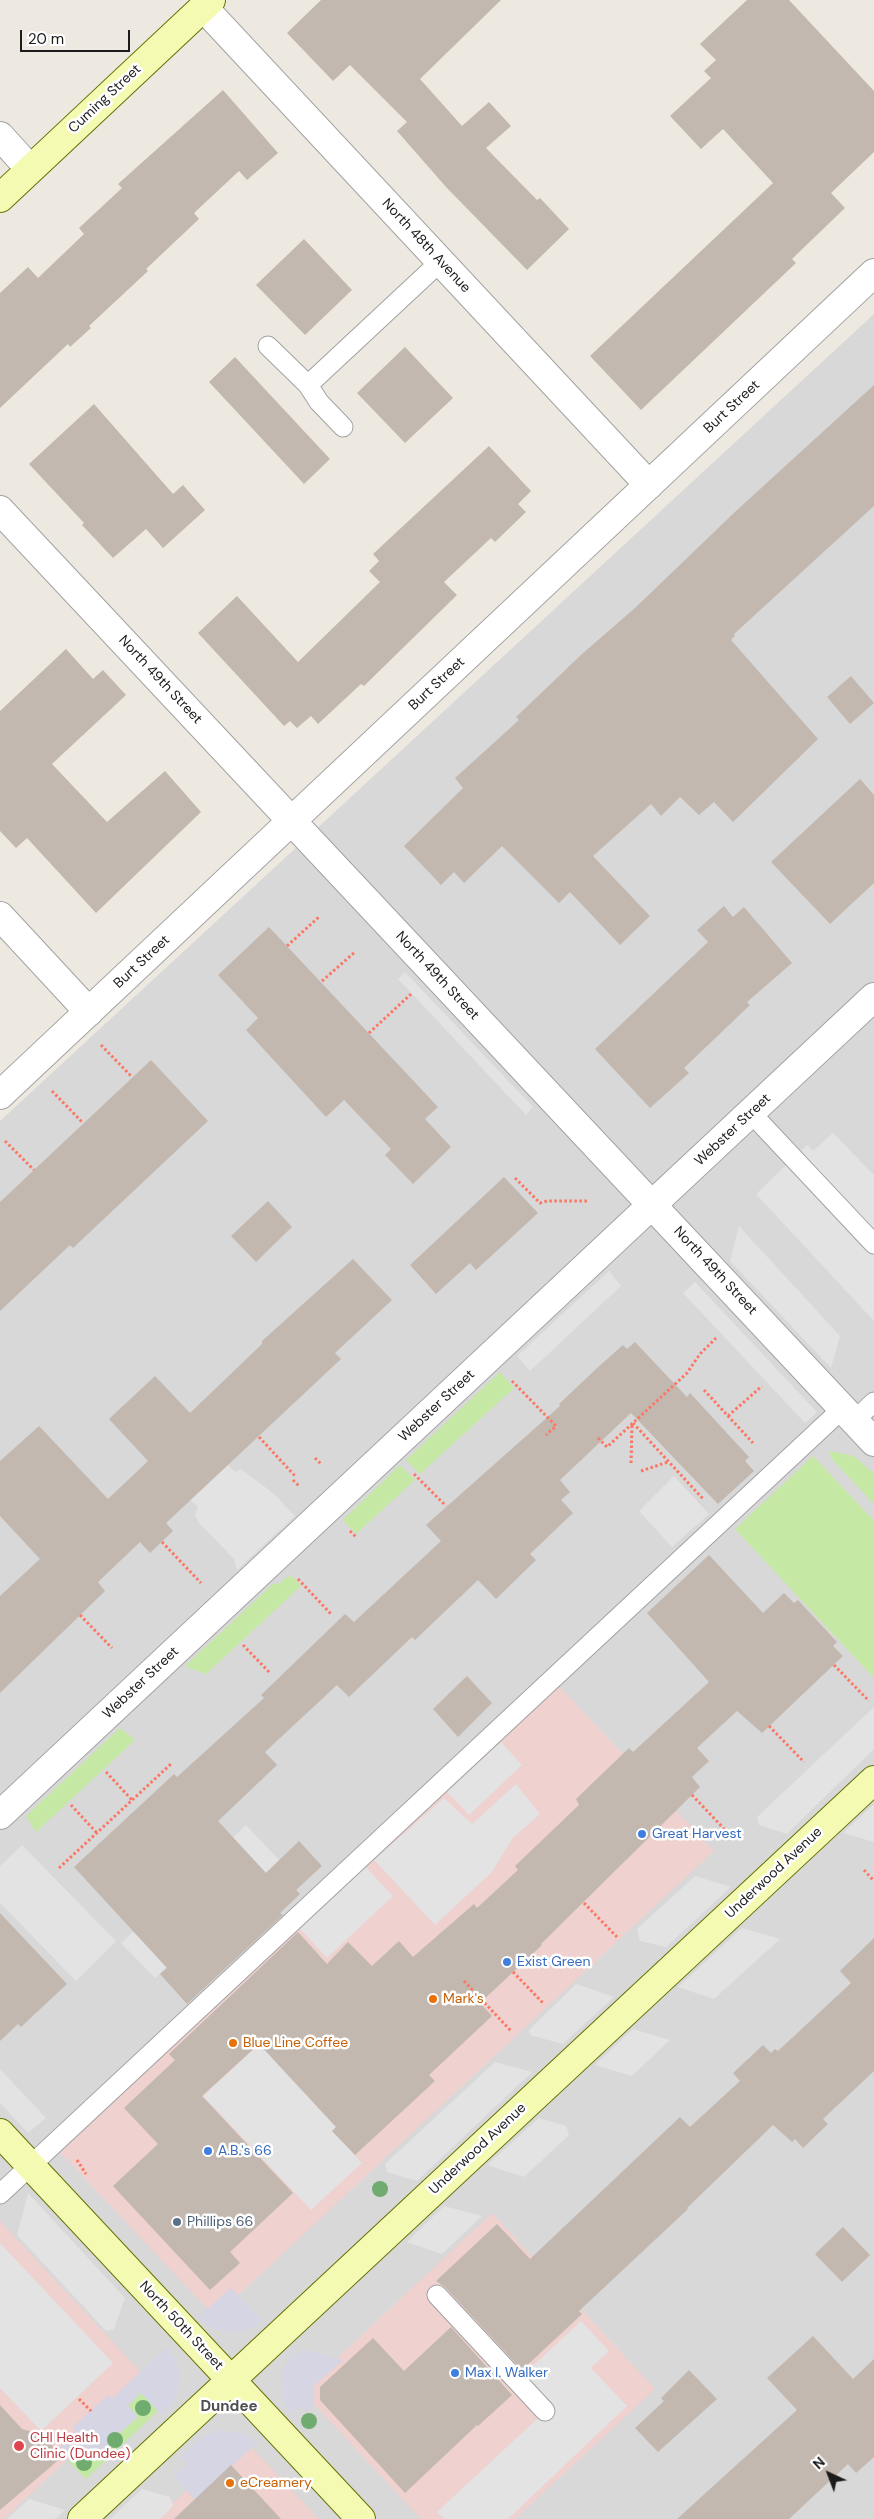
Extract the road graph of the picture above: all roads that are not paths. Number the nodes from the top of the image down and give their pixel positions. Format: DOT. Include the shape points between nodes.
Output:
graph roads {
  1 [pos="207,3"];
  2 [pos="0,136"];
  3 [pos="30,169"];
  4 [pos="0,198"];
  5 [pos="441,261"];
  6 [pos="874,273"];
  7 [pos="268,346"];
  8 [pos="308,385"];
  9 [pos="343,427"];
  10 [pos="649,485"];
  11 [pos="0,510"];
  12 [pos="292,821"];
  13 [pos="0,916"];
  14 [pos="874,997"];
  15 [pos="89,1012"];
  16 [pos="0,1095"];
  17 [pos="751,1113"];
  18 [pos="653,1205"];
  19 [pos="874,1244"];
  20 [pos="874,1402"];
  21 [pos="848,1415"];
  22 [pos="874,1442"];
  23 [pos="874,1780"];
  24 [pos="0,1815"];
  25 [pos="0,2133"];
  26 [pos="30,2165"];
  27 [pos="0,2194"];
  28 [pos="437,2295"];
  29 [pos="232,2381"];
  30 [pos="544,2411"];
  31 [pos="82,2519"];
  32 [pos="361,2519"];
  1 -- 3 [label="main road, Cuming Street"];
  1 -- 5 [label="street, North 48th Avenue"];
  2 -- 3 [label="street"];
  3 -- 4 [label="main road, Cuming Street"];
  5 -- 8 [label="lane"];
  5 -- 10 [label="street, North 48th Avenue"];
  6 -- 10 [label="street, Burt Street"];
  7 -- 8 [label="lane"];
  8 -- 9 [label="lane"];
  10 -- 12 [label="street, Burt Street"];
  11 -- 12 [label="street, North 49th Street"];
  12 -- 15 [label="street, Burt Street"];
  12 -- 18 [label="street, North 49th Street"];
  13 -- 15 [label="street"];
  14 -- 17 [label="street, Webster Street"];
  15 -- 16 [label="street, Burt Street"];
  17 -- 18 [label="street, Webster Street"];
  17 -- 19 [label="lane"];
  18 -- 21 [label="street, North 49th Street"];
  18 -- 24 [label="street, Webster Street"];
  20 -- 21 [label="lane"];
  21 -- 22 [label="street, North 49th Street"];
  21 -- 26 [label="lane"];
  23 -- 29 [label="main road, Underwood Avenue"];
  25 -- 26 [label="main road, North 50th Street"];
  26 -- 27 [label="lane"];
  26 -- 29 [label="main road, North 50th Street"];
  28 -- 30 [label="lane"];
  29 -- 31 [label="main road, Underwood Avenue"];
  29 -- 32 [label="main road, North 50th Street"];
}
